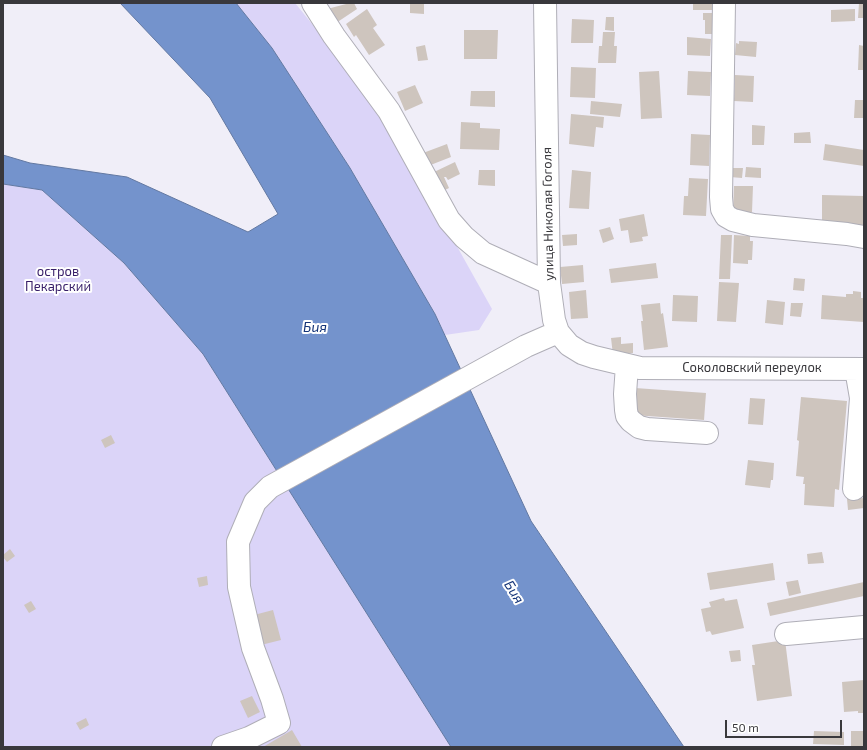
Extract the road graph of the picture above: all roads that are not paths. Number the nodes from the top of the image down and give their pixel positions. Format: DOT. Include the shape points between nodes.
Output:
graph roads {
  1 [pos="313,3"];
  2 [pos="545,3"];
  3 [pos="724,3"];
  4 [pos="864,237"];
  5 [pos="549,283"];
  6 [pos="558,332"];
  7 [pos="634,366"];
  8 [pos="860,369"];
  9 [pos="706,433"];
  10 [pos="854,489"];
  11 [pos="864,627"];
  12 [pos="786,634"];
  13 [pos="223,747"];
  1 -- 5 [label="street" via="389,111 449,220 483,253"];
  2 -- 5 [label="street, улица Николая Гоголя"];
  3 -- 4 [label="street" via="721,197 722,209 726,216 742,224"];
  5 -- 6 [label="street, улица Николая Гоголя"];
  6 -- 7 [label="street, улица Николая Гоголя" via="569,345 582,353"];
  6 -- 13 [label="street" via="526,346 270,487 255,502 238,542 239,587 253,648 279,723"];
  7 -- 8 [label="street, Соколовский переулок"];
  7 -- 9 [label="street" via="625,394 627,416 631,421 647,429"];
  8 -- 10 [label="street" via="861,398"];
  11 -- 12 [label="street"];
}
